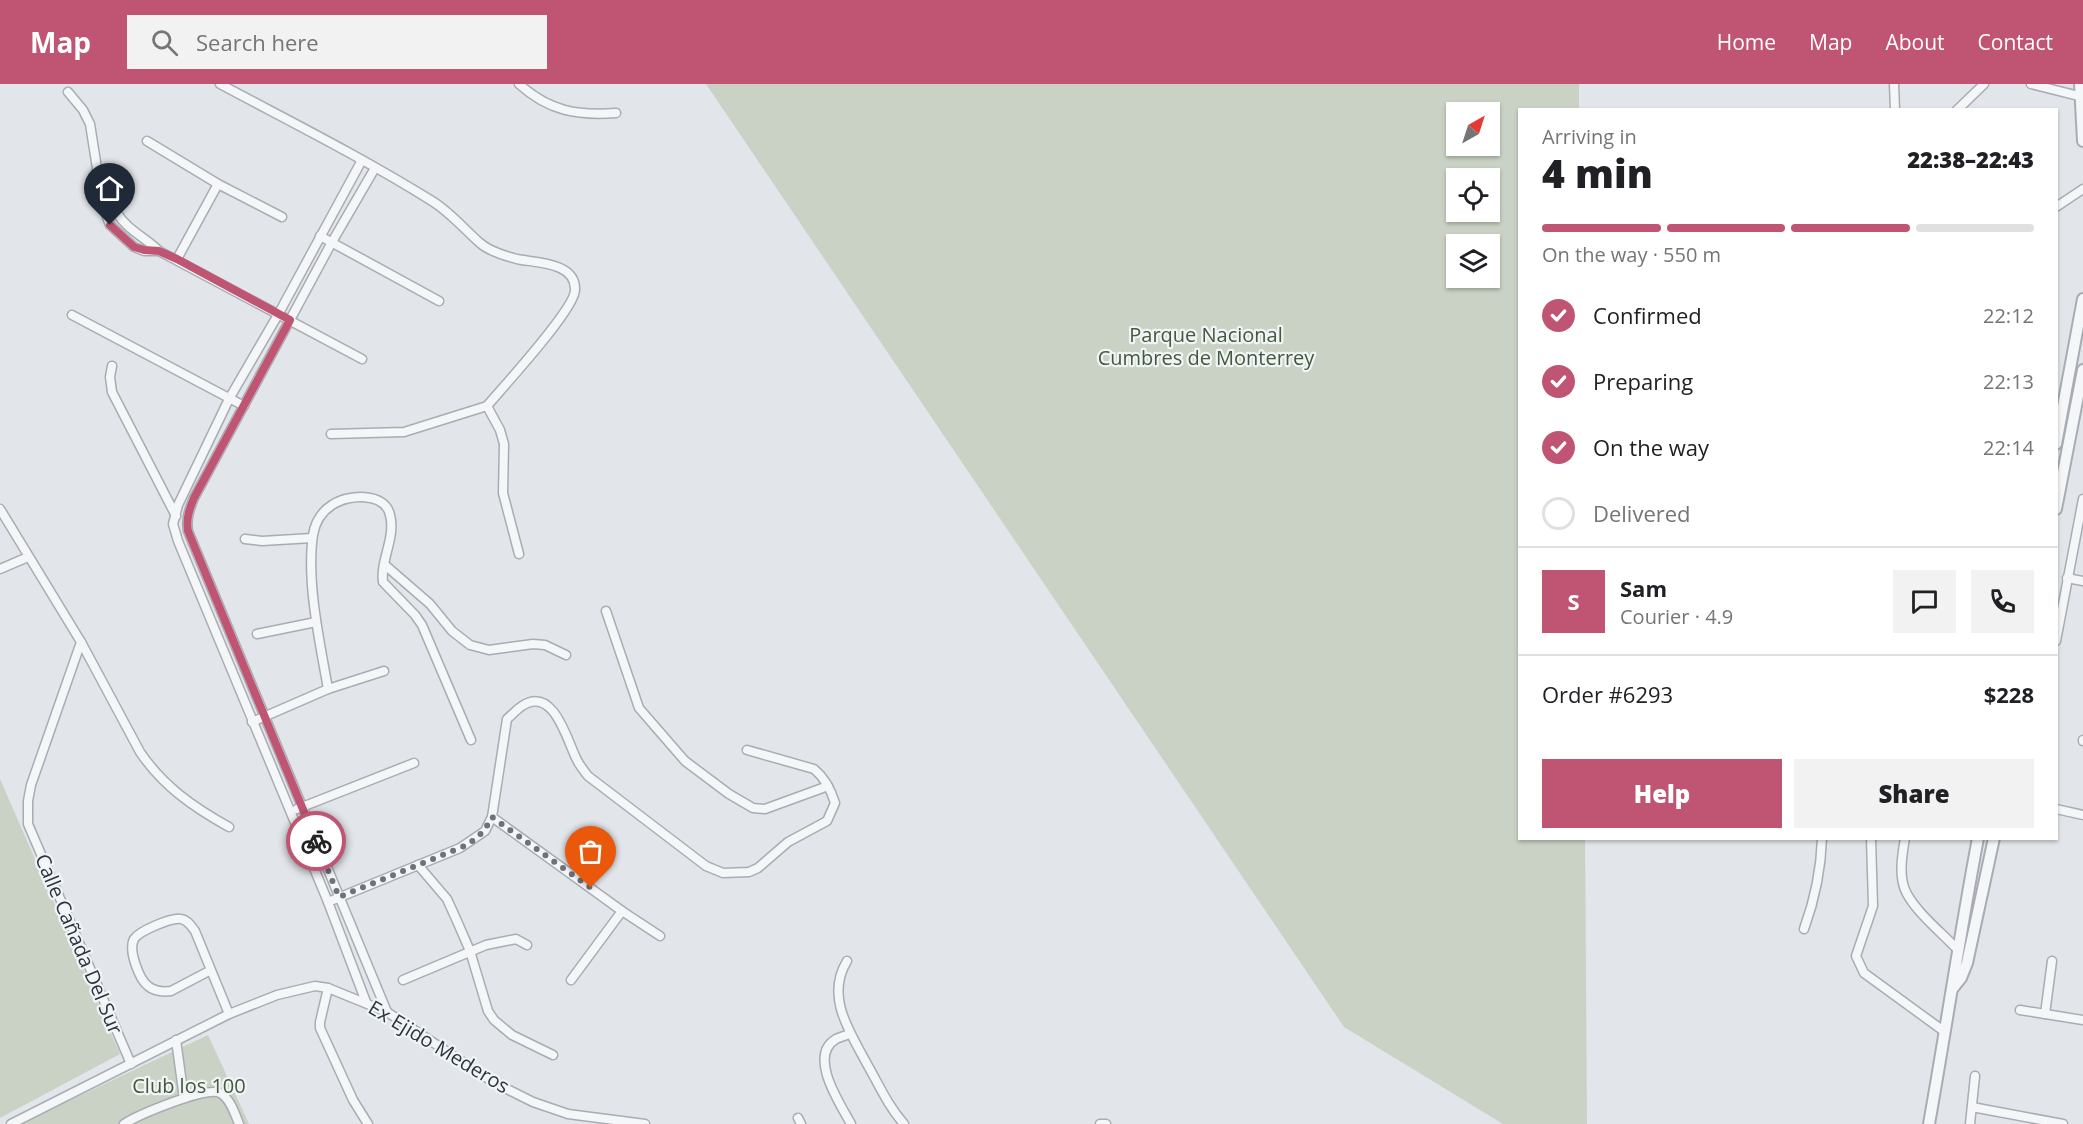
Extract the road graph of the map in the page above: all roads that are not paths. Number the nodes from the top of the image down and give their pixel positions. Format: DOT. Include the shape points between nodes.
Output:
graph roads {
  1 [pos="220,84"];
  2 [pos="519,84"];
  3 [pos="1894,84"];
  4 [pos="1984,84"];
  5 [pos="2031,84"];
  6 [pos="2080,84"];
  7 [pos="68,92"];
  8 [pos="2082,97"];
  9 [pos="1895,108"];
  10 [pos="1959,108"];
  11 [pos="616,113"];
  12 [pos="147,141"];
  13 [pos="2083,141"];
  14 [pos="362,160"];
  15 [pos="375,168"];
  16 [pos="218,184"];
  17 [pos="2083,189"];
  18 [pos="2058,206"];
  19 [pos="117,213"];
  20 [pos="282,217"];
  21 [pos="320,236"];
  22 [pos="332,242"];
  23 [pos="159,251"];
  24 [pos="177,259"];
  25 [pos="2083,299"];
  26 [pos="439,301"];
  27 [pos="279,313"];
  28 [pos="72,315"];
  29 [pos="290,320"];
  30 [pos="362,358"];
  31 [pos="112,366"];
  32 [pos="2083,370"];
  33 [pos="229,399"];
  34 [pos="2060,403"];
  35 [pos="244,406"];
  36 [pos="488,406"];
  37 [pos="2058,424"];
  38 [pos="331,434"];
  39 [pos="2058,499"];
  40 [pos="2083,499"];
  41 [pos="0,509"];
  42 [pos="175,515"];
  43 [pos="187,523"];
  44 [pos="312,538"];
  45 [pos="245,539"];
  46 [pos="519,554"];
  47 [pos="28,557"];
  48 [pos="385,565"];
  49 [pos="0,569"];
  50 [pos="2067,578"];
  51 [pos="2083,581"];
  52 [pos="606,611"];
  53 [pos="316,622"];
  54 [pos="2058,630"];
  55 [pos="257,634"];
  56 [pos="81,642"];
  57 [pos="566,655"];
  58 [pos="384,671"];
  59 [pos="328,689"];
  60 [pos="264,716"];
  61 [pos="252,722"];
  62 [pos="471,740"];
  63 [pos="747,750"];
  64 [pos="414,762"];
  65 [pos="828,786"];
  66 [pos="302,807"];
  67 [pos="2058,809"];
  68 [pos="290,812"];
  69 [pos="2083,815"];
  70 [pos="492,817"];
  71 [pos="229,826"];
  72 [pos="1822,840"];
  73 [pos="1871,840"];
  74 [pos="1905,840"];
  75 [pos="1978,840"];
  76 [pos="1994,840"];
  77 [pos="418,865"];
  78 [pos="339,897"];
  79 [pos="328,902"];
  80 [pos="622,911"];
  81 [pos="1804,929"];
  82 [pos="660,936"];
  83 [pos="527,945"];
  84 [pos="1957,949"];
  85 [pos="470,951"];
  86 [pos="848,961"];
  87 [pos="2052,961"];
  88 [pos="211,970"];
  89 [pos="403,980"];
  90 [pos="571,980"];
  91 [pos="328,988"];
  92 [pos="1953,988"];
  93 [pos="366,1002"];
  94 [pos="2020,1010"];
  95 [pos="387,1012"];
  96 [pos="229,1014"];
  97 [pos="2045,1014"];
  98 [pos="2083,1020"];
  99 [pos="1945,1032"];
  100 [pos="849,1034"];
  101 [pos="176,1040"];
  102 [pos="553,1055"];
  103 [pos="131,1064"];
  104 [pos="1975,1076"];
  105 [pos="184,1098"];
  106 [pos="1972,1107"];
  107 [pos="11,1124"];
  108 [pos="124,1124"];
  109 [pos="239,1124"];
  110 [pos="368,1124"];
  111 [pos="645,1124"];
  112 [pos="851,1124"];
  113 [pos="904,1124"];
  114 [pos="1100,1124"];
  115 [pos="1106,1124"];
  116 [pos="1929,1124"];
  117 [pos="1970,1124"];
  118 [pos="2062,1124"];
  1 -- 14 [label="street"];
  2 -- 11 [label="street" via="549,105 590,115"];
  3 -- 9 [label="street"];
  4 -- 10 [label="street"];
  5 -- 8 [label="street"];
  6 -- 8 [label="street"];
  7 -- 23 [label="street" via="90,124 103,206 110,225 134,247"];
  8 -- 13 [label="street"];
  12 -- 16 [label="street"];
  14 -- 15 [label="street"];
  14 -- 21 [label="street"];
  15 -- 22 [label="street"];
  15 -- 36 [label="street" via="433,202 480,244 495,252 556,266 566,271 573,282 574,298 550,333"];
  16 -- 20 [label="street"];
  16 -- 24 [label="street"];
  17 -- 18 [label="street"];
  19 -- 23 [label="street"];
  21 -- 22 [label="street"];
  21 -- 27 [label="street"];
  22 -- 26 [label="street"];
  22 -- 29 [label="street"];
  23 -- 24 [label="street"];
  24 -- 27 [label="street"];
  25 -- 34 [label="street"];
  27 -- 29 [label="street"];
  27 -- 33 [label="street"];
  28 -- 33 [label="street"];
  29 -- 30 [label="street"];
  29 -- 35 [label="street"];
  31 -- 42 [label="street" via="112,392"];
  32 -- 39 [label="street"];
  33 -- 35 [label="street"];
  33 -- 42 [label="street"];
  34 -- 37 [label="street"];
  35 -- 43 [label="street" via="194,498"];
  36 -- 38 [label="street" via="404,432"];
  36 -- 46 [label="street" via="504,444 503,493"];
  40 -- 50 [label="street"];
  41 -- 47 [label="street"];
  42 -- 43 [label="street"];
  42 -- 61 [label="street" via="173,524 178,541"];
  43 -- 60 [label="street"];
  44 -- 45 [label="street"];
  44 -- 48 [label="street" via="314,526 332,505 348,499 381,501 392,521"];
  44 -- 53 [label="street"];
  47 -- 49 [label="street"];
  47 -- 56 [label="street"];
  48 -- 57 [label="street" via="470,645 489,650 545,645"];
  48 -- 62 [label="street" via="382,582 422,626"];
  50 -- 51 [label="street"];
  50 -- 54 [label="street"];
  52 -- 65 [label="street" via="639,708 685,761 729,794 758,809"];
  53 -- 55 [label="street"];
  53 -- 59 [label="street"];
  56 -- 71 [label="street" via="150,767 193,806"];
  56 -- 103 [label="street, Calle Cañada Del Sur" via="31,785 28,824"];
  58 -- 59 [label="street"];
  59 -- 60 [label="street"];
  60 -- 61 [label="street"];
  60 -- 66 [label="street"];
  61 -- 68 [label="street"];
  63 -- 65 [label="street" via="814,769"];
  64 -- 66 [label="street"];
  65 -- 70 [label="street" via="834,803 822,825 788,842 758,868 749,872 717,872 588,776 555,714 546,705 531,702 507,719"];
  66 -- 68 [label="street"];
  66 -- 78 [label="street"];
  67 -- 69 [label="street"];
  68 -- 79 [label="street"];
  70 -- 77 [label="street" via="485,831 471,843"];
  70 -- 80 [label="street"];
  72 -- 81 [label="street" via="1816,890"];
  73 -- 99 [label="street" via="1873,906 1856,956 1858,964 1864,973"];
  74 -- 84 [label="street" via="1902,874 1906,892"];
  75 -- 84 [label="street"];
  76 -- 92 [label="street" via="1967,963"];
  77 -- 78 [label="street"];
  77 -- 85 [label="street" via="447,900"];
  78 -- 79 [label="street"];
  78 -- 95 [label="street"];
  79 -- 93 [label="street"];
  80 -- 82 [label="street"];
  80 -- 90 [label="street"];
  83 -- 85 [label="street" via="516,939 506,940"];
  84 -- 92 [label="street"];
  85 -- 89 [label="street"];
  85 -- 102 [label="street" via="494,1020 512,1035"];
  86 -- 100 [label="street" via="839,979 838,992"];
  87 -- 97 [label="street"];
  88 -- 88 [label="street" via="171,991 158,991 141,977 133,943 140,933 173,919 184,919 195,931"];
  88 -- 96 [label="street"];
  91 -- 93 [label="street, Ex Ejido Mederos"];
  91 -- 96 [label="street, Ex Ejido Mederos" via="295,989"];
  91 -- 110 [label="street" via="320,1028"];
  92 -- 99 [label="street"];
  93 -- 95 [label="street, Ex Ejido Mederos"];
  94 -- 97 [label="street"];
  95 -- 111 [label="street, Ex Ejido Mederos" via="493,1082 533,1102 568,1114"];
  96 -- 101 [label="street, Ex Ejido Mederos"];
  97 -- 98 [label="street"];
  99 -- 116 [label="street"];
  100 -- 112 [label="street" via="830,1045 825,1065 827,1079"];
  100 -- 113 [label="street" via="876,1084"];
  101 -- 103 [label="street, Ex Ejido Mederos"];
  101 -- 105 [label="street"];
  103 -- 107 [label="street, Ex Ejido Mederos"];
  104 -- 106 [label="street"];
  105 -- 108 [label="street"];
  105 -- 109 [label="street" via="220,1092"];
  106 -- 117 [label="street"];
  106 -- 118 [label="street"];
  114 -- 115 [label="street"];
}
